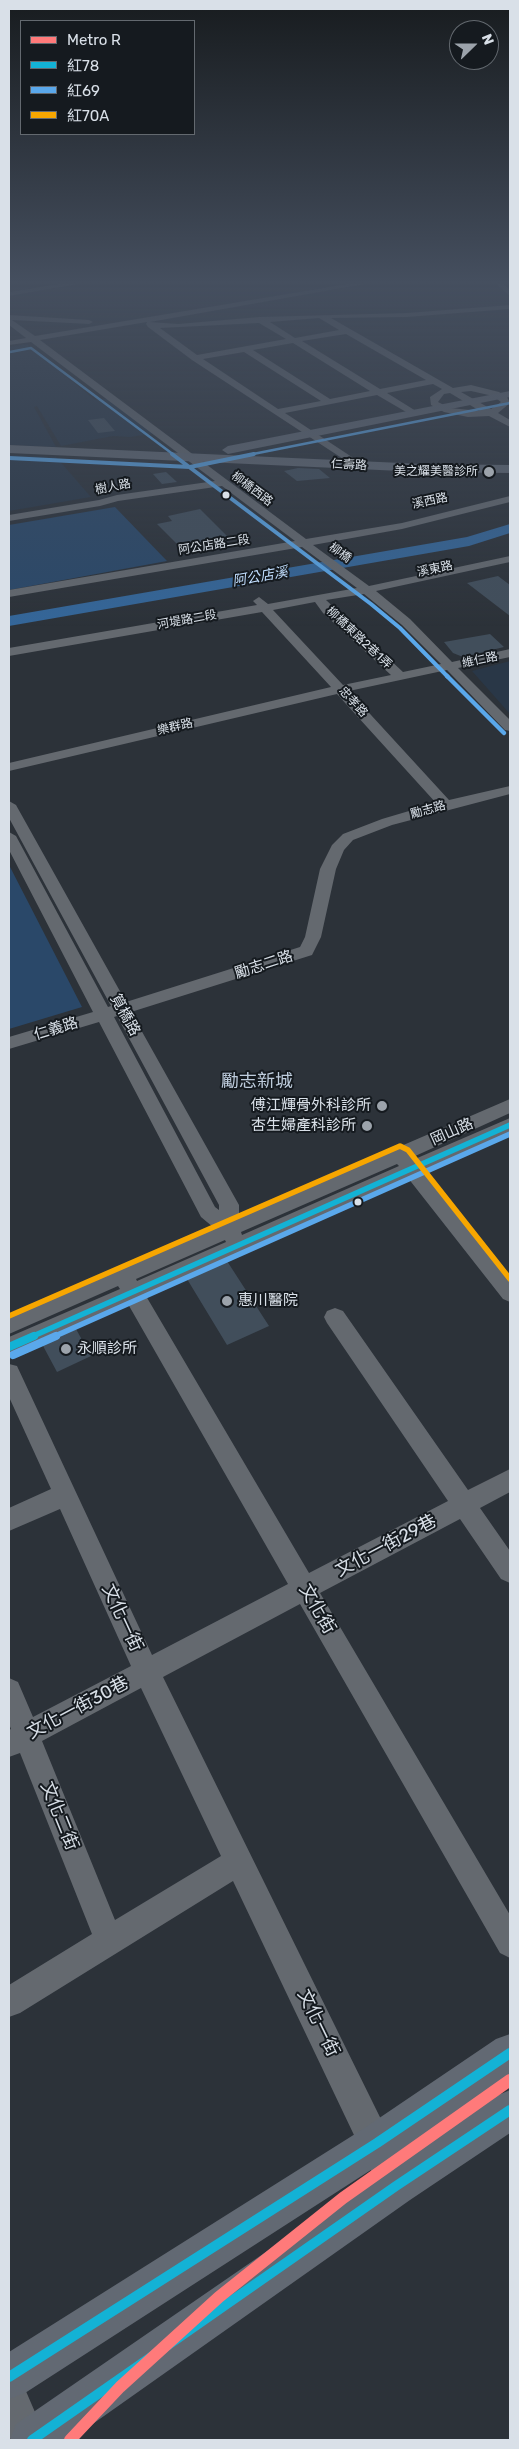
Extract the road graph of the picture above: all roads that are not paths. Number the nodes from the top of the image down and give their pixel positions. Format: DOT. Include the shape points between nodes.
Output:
graph roads {
  1 [pos="111,398"];
  2 [pos="256,398"];
  3 [pos="323,398"];
  4 [pos="347,398"];
  5 [pos="388,398"];
  6 [pos="434,398"];
  7 [pos="464,398"];
  8 [pos="490,398"];
  9 [pos="506,398"];
  10 [pos="329,402"];
  11 [pos="471,402"];
  12 [pos="441,408"];
  13 [pos="277,412"];
  14 [pos="490,413"];
  15 [pos="413,414"];
  16 [pos="510,424"];
  17 [pos="310,434"];
  18 [pos="9,450"];
  19 [pos="189,458"];
  20 [pos="357,465"];
  21 [pos="510,468"];
  22 [pos="222,483"];
  23 [pos="508,501"];
  24 [pos="110,505"];
  25 [pos="9,518"];
  26 [pos="9,523"];
  27 [pos="361,529"];
  28 [pos="311,549"];
  29 [pos="510,552"];
  30 [pos="510,559"];
  31 [pos="86,584"];
  32 [pos="359,584"];
  33 [pos="9,594"];
  34 [pos="318,598"];
  35 [pos="9,600"];
  36 [pos="261,604"];
  37 [pos="9,645"];
  38 [pos="9,652"];
  39 [pos="510,653"];
  40 [pos="450,667"];
  41 [pos="401,677"];
  42 [pos="341,689"];
  43 [pos="510,727"];
  44 [pos="9,767"];
  45 [pos="510,790"];
  46 [pos="9,805"];
  47 [pos="446,805"];
  48 [pos="9,836"];
  49 [pos="348,837"];
  50 [pos="59,913"];
  51 [pos="122,1009"];
  52 [pos="104,1014"];
  53 [pos="9,1043"];
  54 [pos="510,1106"];
  55 [pos="510,1125"];
  56 [pos="188,1130"];
  57 [pos="168,1136"];
  58 [pos="406,1162"];
  59 [pos="234,1237"];
  60 [pos="128,1283"];
  61 [pos="510,1293"];
  62 [pos="335,1317"];
  63 [pos="9,1326"];
  64 [pos="9,1347"];
  65 [pos="9,1373"];
  66 [pos="510,1480"];
  67 [pos="64,1495"];
  68 [pos="466,1505"];
  69 [pos="9,1520"];
  70 [pos="510,1571"];
  71 [pos="305,1588"];
  72 [pos="147,1672"];
  73 [pos="9,1691"];
  74 [pos="18,1740"];
  75 [pos="239,1861"];
  76 [pos="109,1941"];
  77 [pos="510,1943"];
  78 [pos="9,2002"];
  79 [pos="510,2053"];
  80 [pos="510,2110"];
  81 [pos="377,2143"];
  82 [pos="396,2186"];
  83 [pos="9,2376"];
  84 [pos="9,2395"];
  85 [pos="30,2440"];
  1 -- 19 [label="street, 柳橋西路"];
  2 -- 13 [label="street"];
  3 -- 10 [label="street"];
  4 -- 10 [label="street"];
  5 -- 15 [label="street"];
  6 -- 12 [label="street"];
  7 -- 11 [label="street"];
  8 -- 11 [label="main road"];
  9 -- 14 [label="street" via="504,407"];
  10 -- 13 [label="street"];
  11 -- 12 [label="main road"];
  11 -- 14 [label="street"];
  12 -- 14 [label="street" via="468,414"];
  12 -- 15 [label="main road"];
  13 -- 17 [label="street"];
  14 -- 16 [label="street"];
  15 -- 17 [label="main road"];
  17 -- 19 [label="main road"];
  17 -- 20 [label="street"];
  18 -- 19 [label="main road, 仁壽路"];
  19 -- 20 [label="main road, 仁壽路"];
  19 -- 22 [label="street, 柳橋西路"];
  20 -- 21 [label="main road, 仁壽路"];
  22 -- 25 [label="street, 樹人路"];
  22 -- 28 [label="street, 柳橋西路"];
  23 -- 27 [label="street, 溪西路"];
  23 -- 28 [label="street, 阿公店路二段" via="410,532"];
  24 -- 26 [label="street"];
  28 -- 31 [label="street, 阿公店路二段"];
  28 -- 32 [label="street, 柳橋"];
  29 -- 32 [label="street, 溪東路"];
  30 -- 32 [label="street, 溪東路"];
  31 -- 33 [label="street, 阿公店路二段"];
  31 -- 35 [label="street, 阿公店路二段"];
  32 -- 34 [label="street, 河堤路二段"];
  32 -- 36 [label="street, 河堤路二段"];
  32 -- 40 [label="street, 柳橋" via="406,622"];
  34 -- 36 [label="street, 河堤路二段"];
  34 -- 41 [label="street, 柳橋東路2巷1弄"];
  36 -- 37 [label="street, 河堤路二段"];
  36 -- 38 [label="street, 河堤路二段"];
  36 -- 42 [label="street, 忠孝路"];
  39 -- 40 [label="street, 維仁路"];
  40 -- 41 [label="street, 維仁路"];
  40 -- 43 [label="street, 柳橋"];
  41 -- 42 [label="street, 樂群路"];
  42 -- 44 [label="street, 樂群路"];
  42 -- 47 [label="street, 忠孝路"];
  45 -- 47 [label="street, 勵志路"];
  46 -- 50 [label="street, 筧橋路"];
  47 -- 49 [label="street, 勵志路"];
  48 -- 50 [label="street, 筧橋路"];
  49 -- 51 [label="street, 勵志二路" via="337,848 328,869 313,937 306,951"];
  50 -- 51 [label="street, 筧橋路"];
  50 -- 52 [label="street, 筧橋路"];
  51 -- 52 [label="street, 勵志二路"];
  51 -- 56 [label="street, 筧橋路"];
  52 -- 53 [label="street, 仁義路"];
  52 -- 57 [label="street, 筧橋路"];
  54 -- 58 [label="street, 岡山路"];
  55 -- 58 [label="street, 岡山路"];
  56 -- 57 [label="street"];
  56 -- 59 [label="street, 筧橋路" via="229,1205"];
  57 -- 59 [label="street, 筧橋路" via="208,1212"];
  58 -- 59 [label="street, 岡山路"];
  58 -- 61 [label="street"];
  59 -- 60 [label="street, 岡山路"];
  60 -- 63 [label="street, 岡山路"];
  60 -- 64 [label="street, 岡山路"];
  60 -- 71 [label="street, 文化街"];
  62 -- 68 [label="street"];
  65 -- 67 [label="street, 文化一街"];
  66 -- 68 [label="street, 文化一街29巷"];
  67 -- 69 [label="street"];
  67 -- 72 [label="street, 文化一街"];
  68 -- 70 [label="street"];
  68 -- 71 [label="street, 文化一街29巷"];
  71 -- 72 [label="street, 文化一街29巷"];
  71 -- 77 [label="street, 文化街"];
  72 -- 74 [label="street, 文化一街30巷"];
  72 -- 75 [label="street, 文化一街"];
  73 -- 74 [label="street, 文化二街"];
  74 -- 76 [label="street, 文化二街"];
  75 -- 76 [label="street"];
  75 -- 81 [label="street, 文化一街"];
  76 -- 78 [label="street"];
  79 -- 81 [label="main road"];
  80 -- 82 [label="main road"];
  81 -- 82 [label="street, 文化一街"];
  81 -- 83 [label="main road"];
  82 -- 85 [label="main road"];
  84 -- 85 [label="street"];
}
